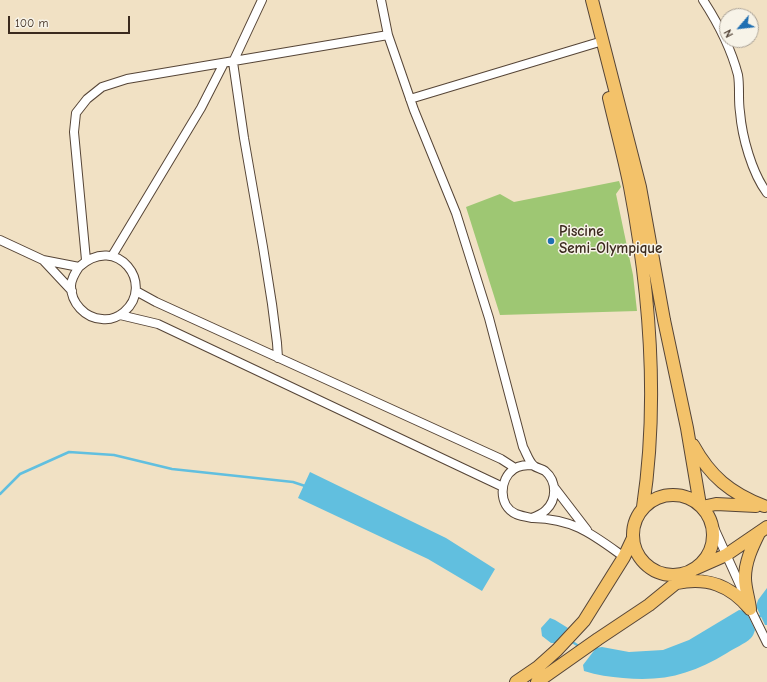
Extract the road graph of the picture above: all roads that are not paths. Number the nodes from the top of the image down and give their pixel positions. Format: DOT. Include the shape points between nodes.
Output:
graph roads {
  1 [pos="262,0"];
  2 [pos="381,0"];
  3 [pos="584,0"];
  4 [pos="592,0"];
  5 [pos="703,0"];
  6 [pos="388,35"];
  7 [pos="596,43"];
  8 [pos="233,62"];
  9 [pos="224,63"];
  10 [pos="410,99"];
  11 [pos="767,193"];
  12 [pos="0,240"];
  13 [pos="112,256"];
  14 [pos="42,260"];
  15 [pos="86,260"];
  16 [pos="79,266"];
  17 [pos="72,291"];
  18 [pos="136,291"];
  19 [pos="120,315"];
  20 [pos="278,358"];
  21 [pos="687,428"];
  22 [pos="533,465"];
  23 [pos="515,468"];
  24 [pos="503,487"];
  25 [pos="554,487"];
  26 [pos="766,505"];
  27 [pos="701,506"];
  28 [pos="643,507"];
  29 [pos="532,518"];
  30 [pos="711,522"];
  31 [pos="764,529"];
  32 [pos="588,532"];
  33 [pos="633,538"];
  34 [pos="726,555"];
  35 [pos="624,557"];
  36 [pos="692,570"];
  37 [pos="676,584"];
  38 [pos="750,609"];
  39 [pos="767,643"];
  40 [pos="516,682"];
  41 [pos="537,682"];
  1 -- 8 [label="street"];
  2 -- 6 [label="street"];
  3 -- 7 [label="highway"];
  4 -- 21 [label="highway" via="640,187"];
  5 -- 11 [label="street" via="717,22 731,53 738,76 742,130 752,162"];
  6 -- 8 [label="street"];
  6 -- 10 [label="street"];
  7 -- 10 [label="street"];
  7 -- 28 [label="highway" via="630,187 646,292 651,405 650,445"];
  8 -- 9 [label="street"];
  8 -- 20 [label="street" via="272,304"];
  9 -- 13 [label="street" via="201,108"];
  9 -- 15 [label="street" via="127,79 102,87 76,113 74,132"];
  10 -- 22 [label="street" via="456,214 489,318 523,447"];
  12 -- 14 [label="street"];
  13 -- 15 [label="street" via="96,256"];
  13 -- 18 [label="street" via="125,263 132,271"];
  14 -- 16 [label="street"];
  14 -- 17 [label="street"];
  15 -- 16 [label="street"];
  16 -- 17 [label="street" via="73,276"];
  17 -- 19 [label="street" via="76,304 91,317 111,319"];
  18 -- 19 [label="street" via="128,309"];
  18 -- 20 [label="street"];
  19 -- 24 [label="street" via="158,324"];
  20 -- 23 [label="street"];
  21 -- 26 [label="highway" via="700,458 721,483 749,500"];
  21 -- 27 [label="highway"];
  22 -- 23 [label="street"];
  22 -- 25 [label="street" via="544,470"];
  23 -- 24 [label="street" via="509,473"];
  24 -- 29 [label="street" via="505,502 510,509 516,514"];
  25 -- 29 [label="street" via="552,503"];
  25 -- 32 [label="street"];
  26 -- 27 [label="highway"];
  27 -- 28 [label="highway" via="689,498 665,495"];
  27 -- 30 [label="highway"];
  28 -- 33 [label="highway" via="635,522"];
  29 -- 32 [label="street" via="561,521"];
  30 -- 34 [label="street"];
  30 -- 36 [label="highway" via="713,540 710,549 700,565"];
  31 -- 34 [label="highway"];
  31 -- 38 [label="highway" via="751,549 747,563 745,578"];
  32 -- 35 [label="street"];
  33 -- 35 [label="highway"];
  33 -- 36 [label="highway" via="635,549 641,559 659,573 682,574"];
  34 -- 36 [label="highway"];
  34 -- 38 [label="street"];
  35 -- 40 [label="highway" via="584,621 557,650"];
  36 -- 37 [label="highway"];
  37 -- 38 [label="highway" via="696,581 717,584 736,594"];
  37 -- 41 [label="highway"];
  38 -- 39 [label="street"];
}
